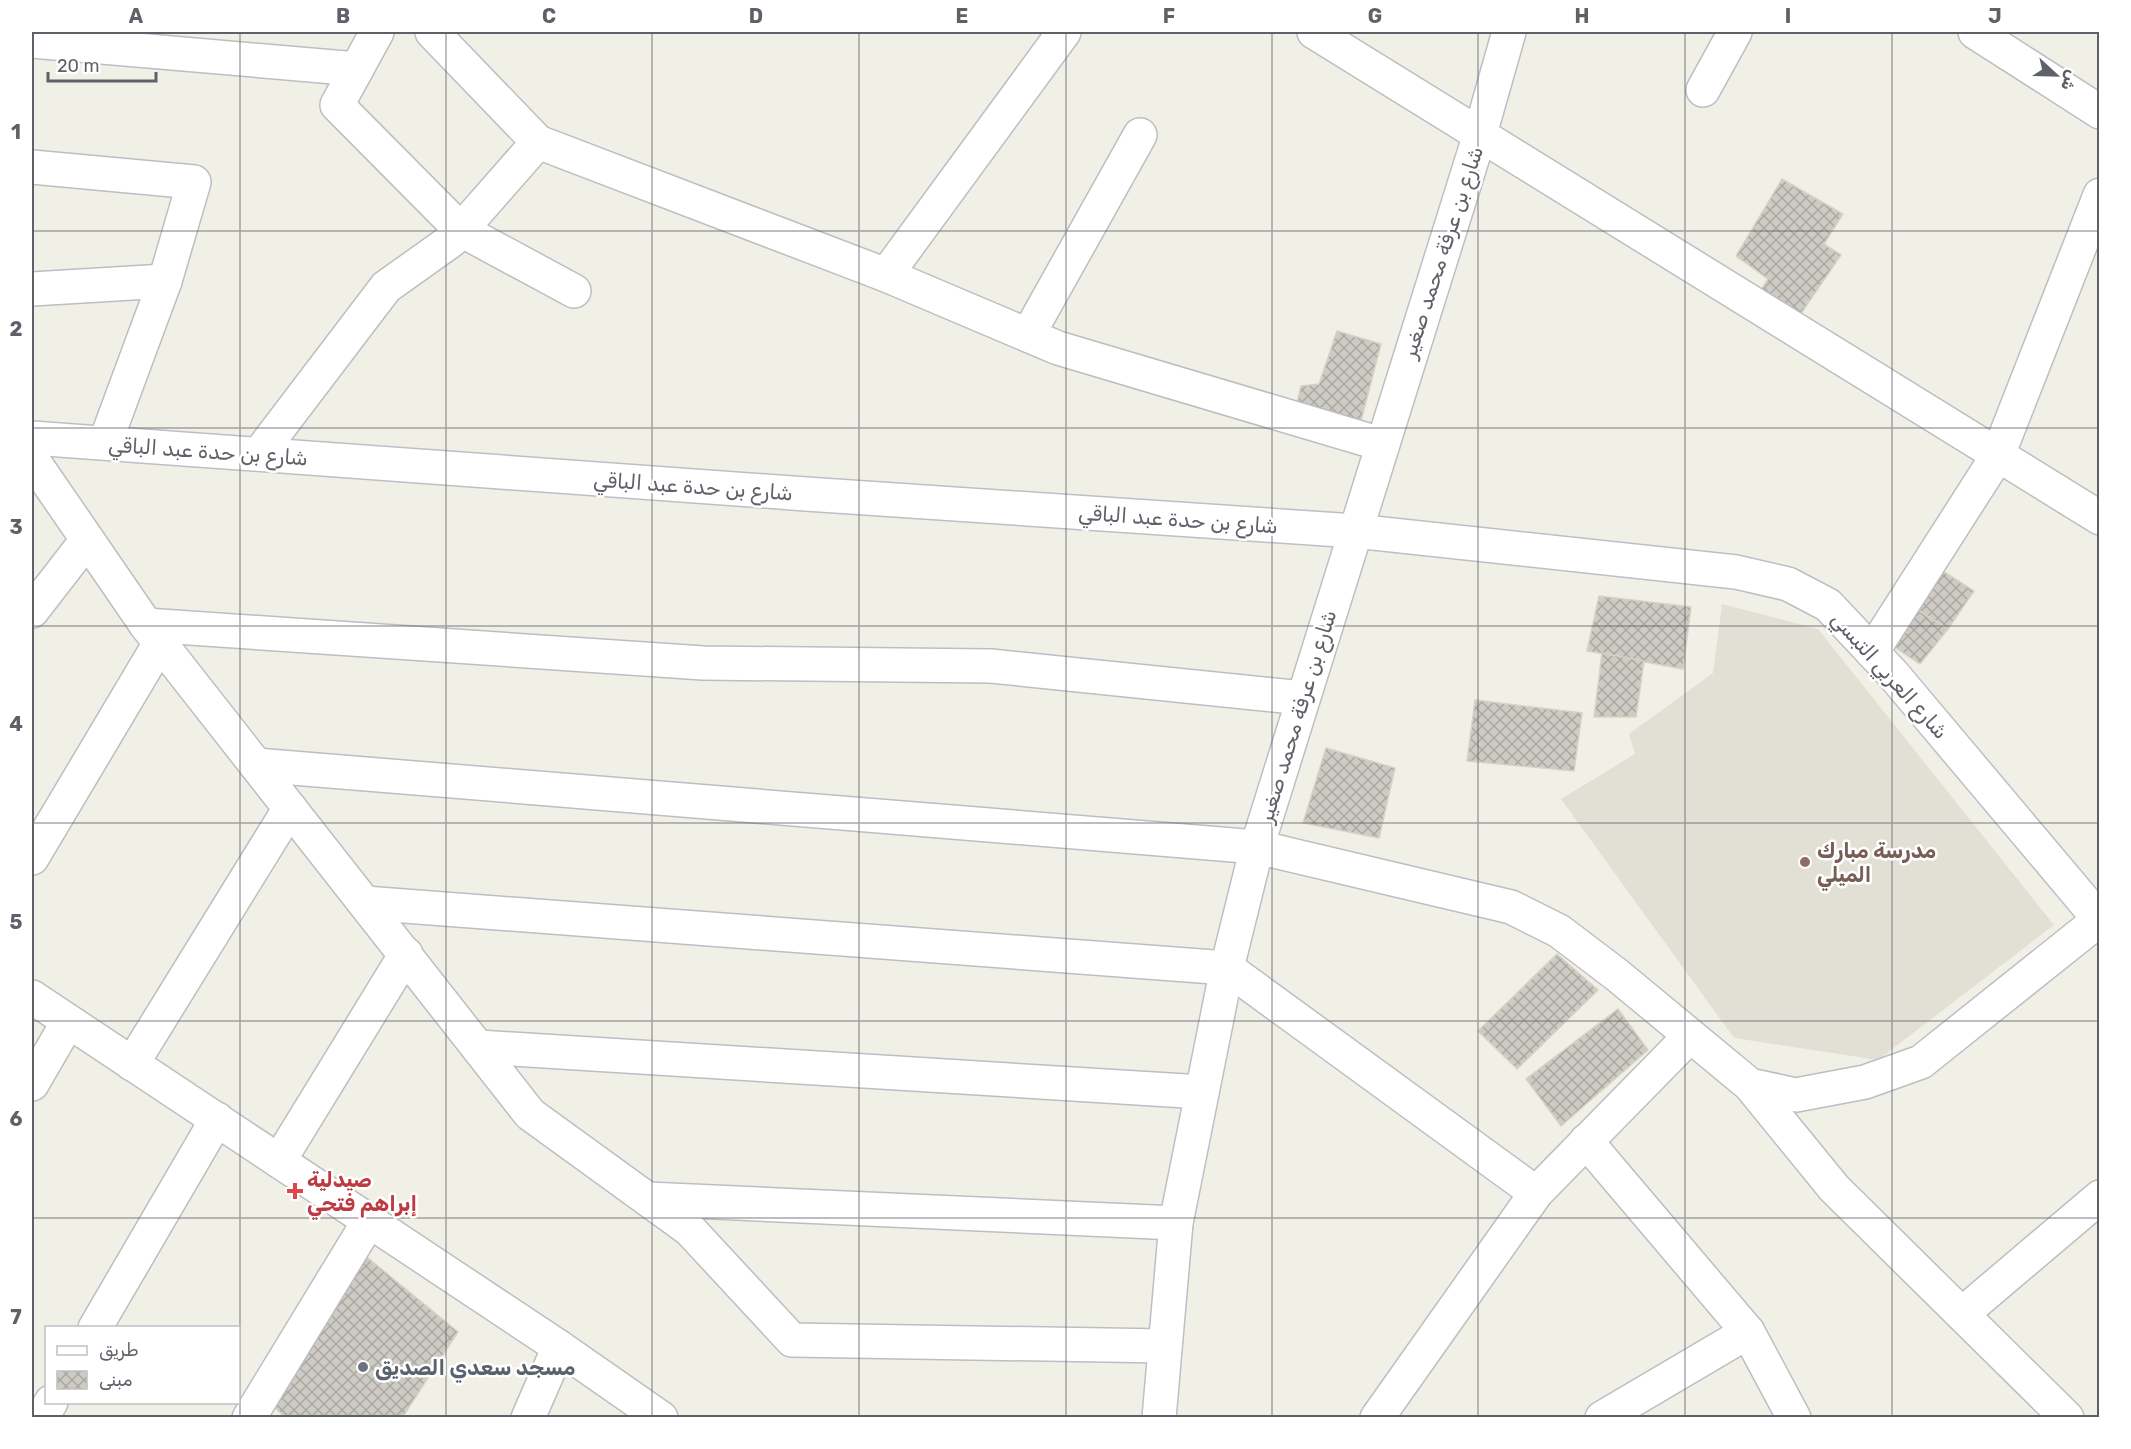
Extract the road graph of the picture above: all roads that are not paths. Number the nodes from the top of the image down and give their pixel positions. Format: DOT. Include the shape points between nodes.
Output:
graph roads {
  1 [pos="377,32"];
  2 [pos="432,32"];
  3 [pos="1064,32"];
  4 [pos="1314,32"];
  5 [pos="1509,32"];
  6 [pos="1735,32"];
  7 [pos="1975,32"];
  8 [pos="32,41"];
  9 [pos="357,69"];
  10 [pos="1703,90"];
  11 [pos="2100,112"];
  12 [pos="1480,134"];
  13 [pos="1140,135"];
  14 [pos="538,142"];
  15 [pos="32,167"];
  16 [pos="2100,195"];
  17 [pos="461,230"];
  18 [pos="886,275"];
  19 [pos="165,281"];
  20 [pos="32,289"];
  21 [pos="574,291"];
  22 [pos="1028,335"];
  23 [pos="32,438"];
  24 [pos="105,443"];
  25 [pos="1381,444"];
  26 [pos="260,454"];
  27 [pos="1998,455"];
  28 [pos="32,459"];
  29 [pos="2100,518"];
  30 [pos="1355,531"];
  31 [pos="87,540"];
  32 [pos="32,611"];
  33 [pos="153,634"];
  34 [pos="1872,652"];
  35 [pos="1303,698"];
  36 [pos="256,765"];
  37 [pos="290,808"];
  38 [pos="1257,847"];
  39 [pos="32,858"];
  40 [pos="365,903"];
  41 [pos="2099,920"];
  42 [pos="406,954"];
  43 [pos="1227,968"];
  44 [pos="32,997"];
  45 [pos="68,1022"];
  46 [pos="1690,1036"];
  47 [pos="479,1047"];
  48 [pos="132,1064"];
  49 [pos="32,1084"];
  50 [pos="1750,1085"];
  51 [pos="1202,1092"];
  52 [pos="217,1119"];
  53 [pos="1586,1142"];
  54 [pos="279,1161"];
  55 [pos="1536,1193"];
  56 [pos="2100,1197"];
  57 [pos="648,1199"];
  58 [pos="369,1221"];
  59 [pos="1176,1223"];
  60 [pos="1962,1314"];
  61 [pos="96,1326"];
  62 [pos="1748,1332"];
  63 [pos="1165,1346"];
  64 [pos="559,1347"];
  65 [pos="50,1404"];
  66 [pos="42,1418"];
  67 [pos="249,1418"];
  68 [pos="528,1418"];
  69 [pos="661,1418"];
  70 [pos="1160,1418"];
  71 [pos="1377,1418"];
  72 [pos="1602,1418"];
  73 [pos="1794,1418"];
  74 [pos="2067,1418"];
  1 -- 9 [label="street"];
  2 -- 14 [label="street"];
  3 -- 18 [label="street"];
  4 -- 12 [label="street"];
  5 -- 12 [label="street, شارع بن عرفة محمد صغير"];
  6 -- 10 [label="street"];
  7 -- 11 [label="street"];
  8 -- 9 [label="street"];
  9 -- 17 [label="street" via="337,105"];
  12 -- 25 [label="street, شارع بن عرفة محمد صغير"];
  12 -- 27 [label="street"];
  13 -- 22 [label="street"];
  14 -- 17 [label="street"];
  14 -- 18 [label="street"];
  15 -- 19 [label="street" via="194,182"];
  16 -- 27 [label="street"];
  17 -- 21 [label="street"];
  17 -- 26 [label="street" via="386,287"];
  18 -- 22 [label="street"];
  19 -- 20 [label="street"];
  19 -- 24 [label="street"];
  22 -- 25 [label="street" via="1058,348"];
  23 -- 24 [label="street, شارع بن حدة عبد الباقي"];
  24 -- 26 [label="street, شارع بن حدة عبد الباقي"];
  25 -- 30 [label="street, شارع بن عرفة محمد صغير"];
  26 -- 30 [label="street, شارع بن حدة عبد الباقي"];
  27 -- 29 [label="street"];
  27 -- 34 [label="street"];
  28 -- 31 [label="street"];
  30 -- 34 [label="street, شارع العربي التبسي" via="1736,572 1788,584 1828,605"];
  30 -- 35 [label="street, شارع بن عرفة محمد صغير"];
  31 -- 32 [label="street"];
  31 -- 33 [label="street"];
  33 -- 35 [label="street" via="703,663 991,666"];
  33 -- 36 [label="street"];
  33 -- 39 [label="street"];
  34 -- 41 [label="street, شارع العربي التبسي"];
  35 -- 38 [label="street, شارع بن عرفة محمد صغير"];
  36 -- 37 [label="street"];
  36 -- 38 [label="street"];
  37 -- 40 [label="street"];
  37 -- 48 [label="street"];
  38 -- 43 [label="street, شارع بن عرفة محمد صغير"];
  38 -- 46 [label="street" via="1510,907 1559,932"];
  40 -- 42 [label="street"];
  40 -- 43 [label="street"];
  41 -- 50 [label="street" via="1921,1062 1865,1082 1796,1095"];
  42 -- 47 [label="street"];
  42 -- 54 [label="street"];
  43 -- 51 [label="street, شارع بن عرفة محمد صغير"];
  43 -- 55 [label="street"];
  44 -- 45 [label="street"];
  45 -- 48 [label="street"];
  45 -- 49 [label="street"];
  46 -- 50 [label="street"];
  46 -- 53 [label="street"];
  47 -- 51 [label="street"];
  47 -- 57 [label="street" via="530,1114"];
  48 -- 52 [label="street"];
  50 -- 60 [label="street" via="1834,1188"];
  51 -- 59 [label="street, شارع بن عرفة محمد صغير"];
  52 -- 54 [label="street"];
  52 -- 61 [label="street"];
  53 -- 55 [label="street"];
  53 -- 62 [label="street"];
  54 -- 58 [label="street"];
  55 -- 71 [label="street"];
  56 -- 60 [label="street"];
  57 -- 59 [label="street"];
  57 -- 63 [label="street" via="690,1230 792,1340"];
  58 -- 64 [label="street"];
  58 -- 67 [label="street"];
  59 -- 63 [label="street, شارع بن عرفة محمد صغير"];
  60 -- 74 [label="street"];
  62 -- 72 [label="street"];
  62 -- 73 [label="street"];
  63 -- 70 [label="street, شارع بن عرفة محمد صغير"];
  64 -- 68 [label="street"];
  64 -- 69 [label="street"];
  65 -- 66 [label="street"];
}
